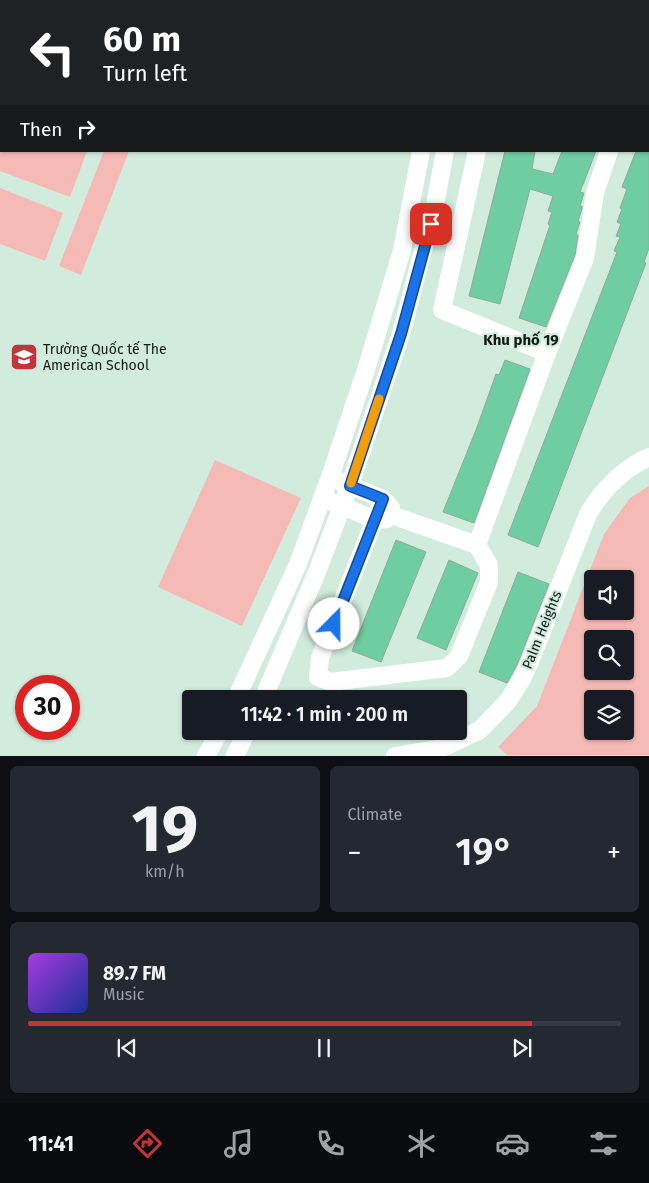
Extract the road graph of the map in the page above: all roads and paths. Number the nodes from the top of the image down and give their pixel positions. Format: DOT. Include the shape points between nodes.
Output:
graph roads {
  1 [pos="421,152"];
  2 [pos="445,152"];
  3 [pos="477,152"];
  4 [pos="609,152"];
  5 [pos="547,353"];
  6 [pos="649,457"];
  7 [pos="330,477"];
  8 [pos="350,486"];
  9 [pos="322,498"];
  10 [pos="383,499"];
  11 [pos="342,507"];
  12 [pos="400,518"];
  13 [pos="376,520"];
  14 [pos="477,545"];
  15 [pos="240,690"];
  16 [pos="267,690"];
  17 [pos="218,740"];
  18 [pos="243,740"];
  19 [pos="214,753"];
  20 [pos="397,755"];
  21 [pos="235,756"];
  1 -- 7 [label="street" via="402,250"];
  2 -- 8 [label="street" via="436,205 401,334"];
  3 -- 5 [label="street" via="442,310"];
  4 -- 5 [label="street" via="595,193 585,258"];
  5 -- 14 [label="street"];
  6 -- 20 [label="street, Palm Heights" via="616,479 588,514 529,664 508,701 480,730 442,748"];
  7 -- 8 [label="street"];
  7 -- 9 [label="street"];
  8 -- 10 [label="street"];
  8 -- 11 [label="street"];
  9 -- 11 [label="street"];
  9 -- 15 [label="street" via="298,564"];
  10 -- 12 [label="street"];
  10 -- 13 [label="street"];
  11 -- 13 [label="street"];
  11 -- 16 [label="street"];
  12 -- 13 [label="street"];
  12 -- 14 [label="street"];
  13 -- 14 [label="street" via="320,658 318,677 331,682 446,668 459,656 489,582 489,565"];
  17 -- 19 [label="street"];
  18 -- 21 [label="street"];
}
